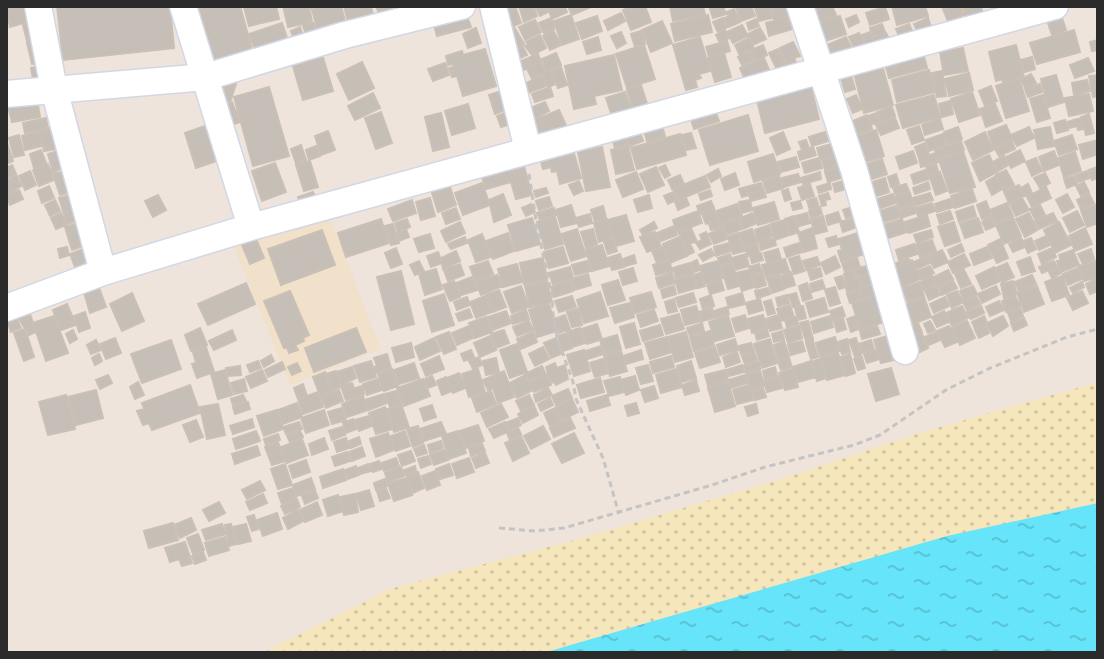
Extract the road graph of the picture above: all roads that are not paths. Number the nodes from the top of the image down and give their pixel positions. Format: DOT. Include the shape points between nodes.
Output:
graph roads {
  1 [pos="38,6"];
  2 [pos="183,6"];
  3 [pos="462,6"];
  4 [pos="493,6"];
  5 [pos="800,6"];
  6 [pos="1055,6"];
  7 [pos="820,71"];
  8 [pos="206,77"];
  9 [pos="54,89"];
  10 [pos="6,94"];
  11 [pos="528,150"];
  12 [pos="251,227"];
  13 [pos="103,272"];
  14 [pos="6,308"];
  15 [pos="905,351"];
  1 -- 9 [label="street"];
  2 -- 8 [label="street"];
  3 -- 8 [label="street"];
  4 -- 11 [label="street"];
  5 -- 7 [label="street"];
  6 -- 7 [label="street"];
  7 -- 11 [label="street"];
  7 -- 15 [label="street"];
  8 -- 9 [label="street"];
  8 -- 12 [label="street"];
  9 -- 10 [label="street"];
  9 -- 13 [label="street"];
  11 -- 12 [label="street"];
  12 -- 13 [label="street"];
  13 -- 14 [label="street"];
}
